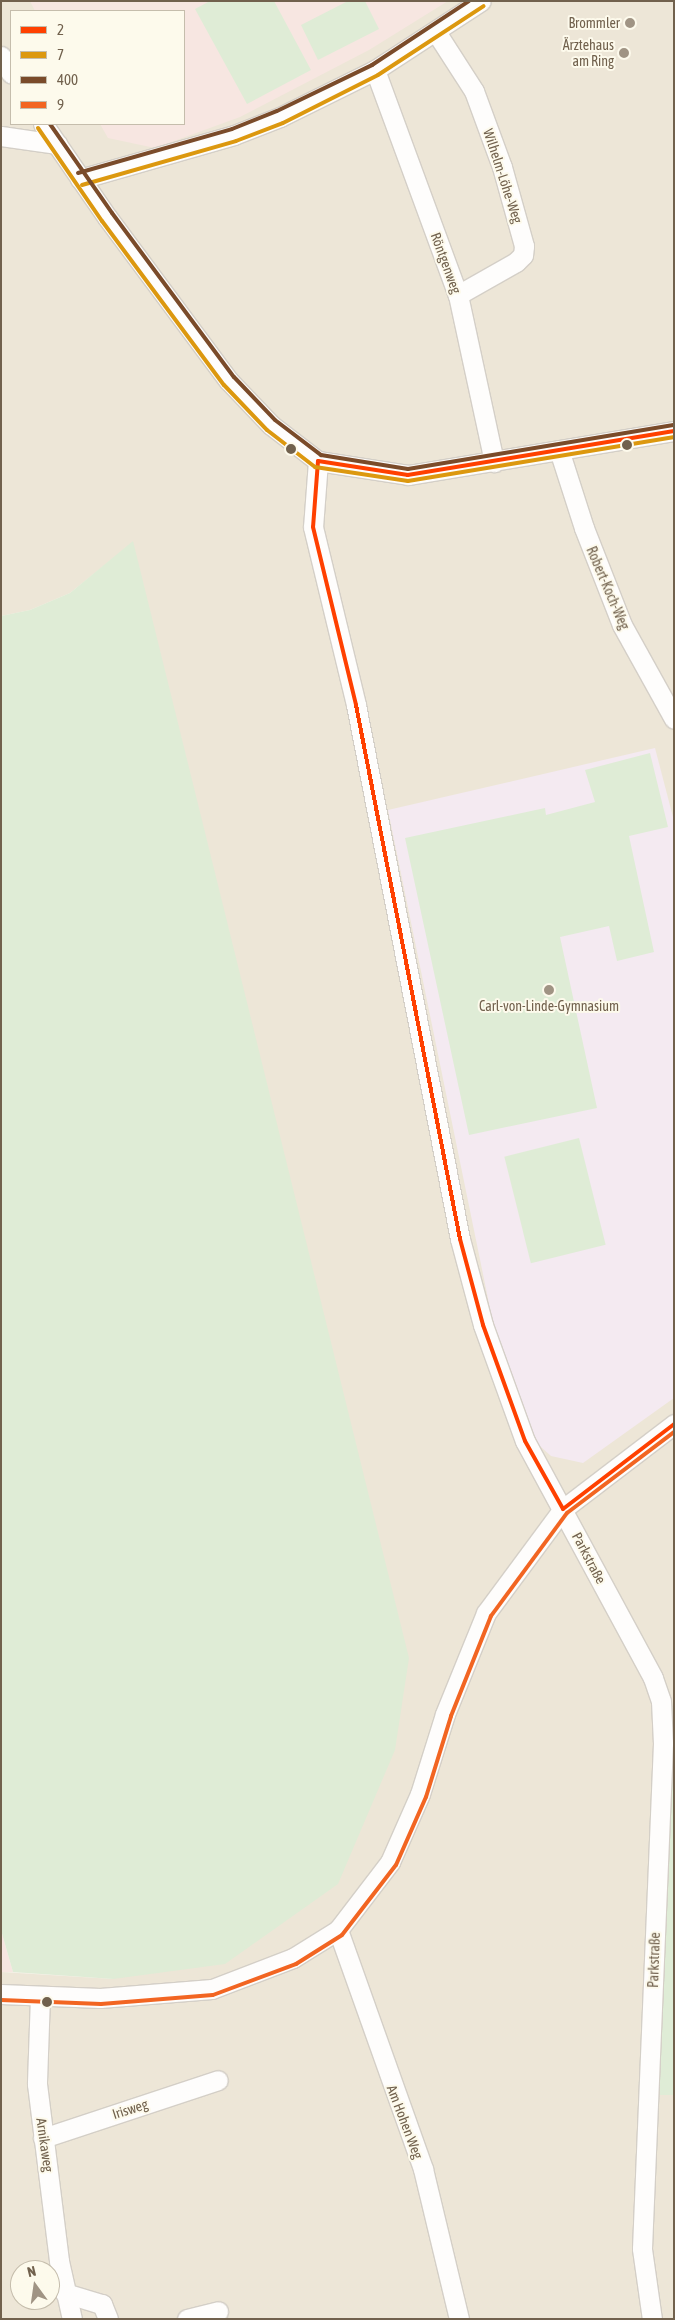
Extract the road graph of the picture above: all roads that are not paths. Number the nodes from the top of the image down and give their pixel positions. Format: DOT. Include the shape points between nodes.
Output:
graph roads {
  1 [pos="481,1"];
  2 [pos="436,32"];
  3 [pos="375,70"];
  4 [pos="44,125"];
  5 [pos="1,136"];
  6 [pos="56,144"];
  7 [pos="80,178"];
  8 [pos="458,295"];
  9 [pos="674,431"];
  10 [pos="559,450"];
  11 [pos="318,461"];
  12 [pos="494,462"];
  13 [pos="674,719"];
  14 [pos="674,1424"];
  15 [pos="563,1509"];
  16 [pos="338,1930"];
  17 [pos="1,1994"];
  18 [pos="40,1996"];
  19 [pos="218,2080"];
  20 [pos="43,2138"];
  21 [pos="65,2293"];
  22 [pos="218,2311"];
  23 [pos="72,2319"];
  24 [pos="108,2319"];
  25 [pos="187,2319"];
  26 [pos="459,2319"];
  27 [pos="652,2319"];
  1 -- 2 [label="street"];
  2 -- 3 [label="street"];
  2 -- 8 [label="street, Wilhelm-Löhe-Weg" via="474,91 502,167 524,246 523,255 516,262"];
  3 -- 7 [label="street" via="280,117 234,135"];
  3 -- 8 [label="street, Röntgenweg"];
  4 -- 6 [label="street"];
  5 -- 6 [label="street"];
  6 -- 7 [label="street"];
  7 -- 11 [label="street" via="229,381 271,425"];
  8 -- 12 [label="street, Röntgenweg"];
  9 -- 10 [label="street"];
  10 -- 12 [label="street"];
  10 -- 13 [label="street, Robert-Koch-Weg" via="584,528 622,625"];
  11 -- 12 [label="street" via="408,475"];
  11 -- 15 [label="street, Parkstraße" via="313,527 356,705 460,1238 483,1325 525,1441"];
  14 -- 15 [label="street"];
  15 -- 16 [label="street" via="486,1612 445,1714 420,1794 390,1862"];
  15 -- 27 [label="street, Parkstraße" via="654,1678 661,1701 663,1743 642,2249"];
  16 -- 18 [label="street" via="293,1958 212,1989 100,1998"];
  16 -- 26 [label="street, Am Hohen Weg" via="423,2169"];
  17 -- 18 [label="street"];
  18 -- 20 [label="street, Arnikaweg" via="37,2084"];
  19 -- 20 [label="street, Irisweg"];
  20 -- 21 [label="street, Arnikaweg"];
  21 -- 23 [label="street, Arnikaweg"];
  21 -- 24 [label="street" via="102,2304"];
  22 -- 25 [label="street"];
}
